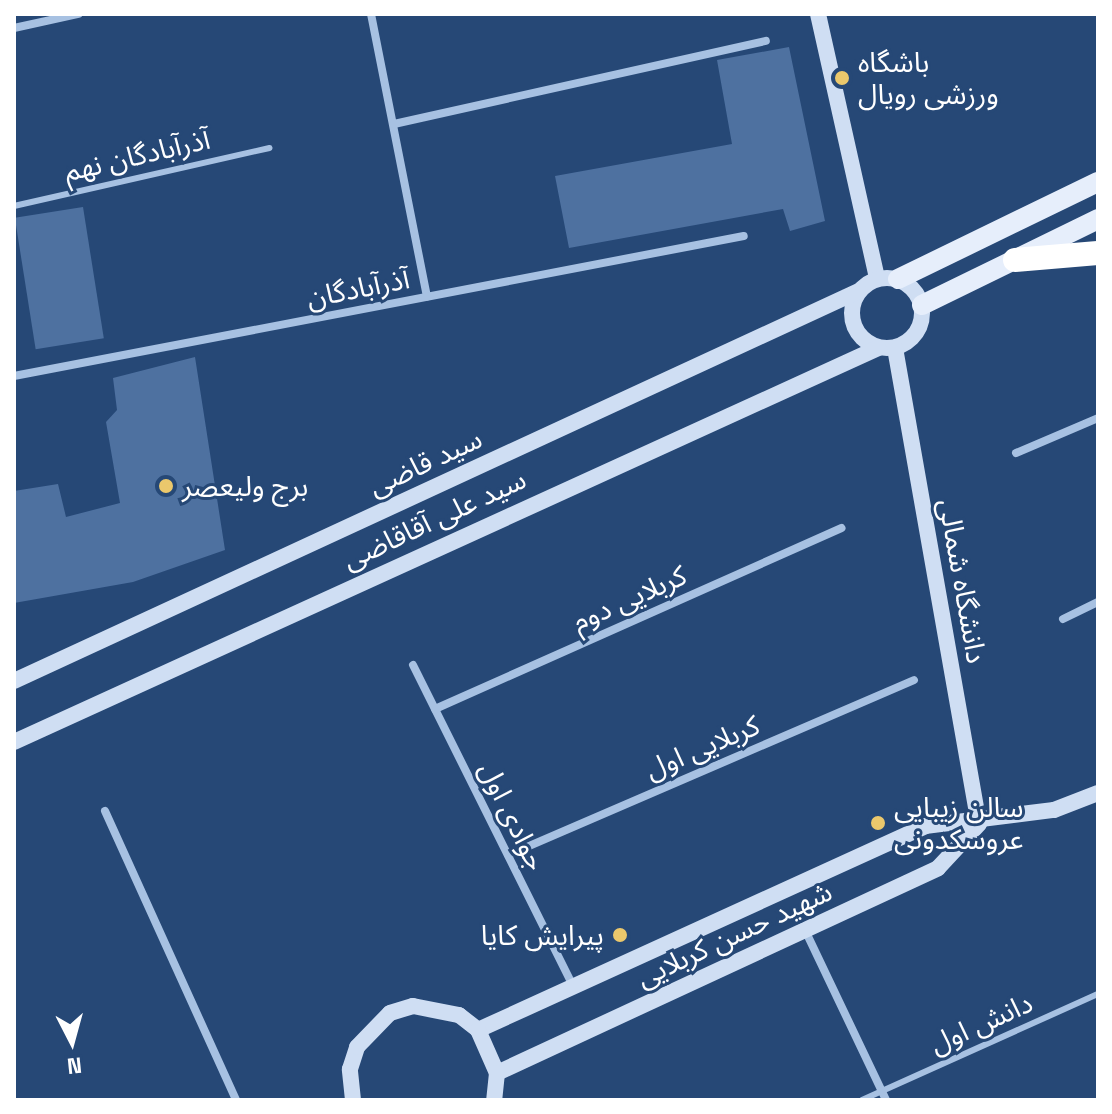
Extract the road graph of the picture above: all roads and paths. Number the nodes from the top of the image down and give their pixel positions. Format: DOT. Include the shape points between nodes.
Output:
graph roads {
  1 [pos="78,14"];
  2 [pos="371,14"];
  3 [pos="818,14"];
  4 [pos="14,28"];
  5 [pos="766,41"];
  6 [pos="394,124"];
  7 [pos="270,148"];
  8 [pos="1098,182"];
  9 [pos="14,206"];
  10 [pos="1098,219"];
  11 [pos="744,236"];
  12 [pos="1098,253"];
  13 [pos="1015,260"];
  14 [pos="877,279"];
  15 [pos="898,279"];
  16 [pos="859,291"];
  17 [pos="427,297"];
  18 [pos="922,305"];
  19 [pos="887,348"];
  20 [pos="14,376"];
  21 [pos="1098,418"];
  22 [pos="1016,453"];
  23 [pos="841,528"];
  24 [pos="1098,602"];
  25 [pos="1063,619"];
  26 [pos="413,665"];
  27 [pos="914,680"];
  28 [pos="14,681"];
  29 [pos="435,709"];
  30 [pos="14,742"];
  31 [pos="1098,793"];
  32 [pos="105,811"];
  33 [pos="979,824"];
  34 [pos="508,855"];
  35 [pos="805,930"];
  36 [pos="573,986"];
  37 [pos="1098,994"];
  38 [pos="478,1030"];
  39 [pos="497,1073"];
  40 [pos="884,1096"];
  41 [pos="346,1098"];
  42 [pos="494,1099"];
  43 [pos="236,1100"];
  44 [pos="862,1100"];
  1 -- 4 [label="street"];
  2 -- 6 [label="street, آذرآبادگان"];
  3 -- 14 [label="street"];
  5 -- 6 [label="street"];
  6 -- 17 [label="street, آذرآبادگان"];
  7 -- 9 [label="lane, آذرآبادگان نهم"];
  8 -- 15 [label="main road"];
  10 -- 13 [label="main road"];
  11 -- 17 [label="street"];
  12 -- 13 [label="highway"];
  13 -- 18 [label="main road"];
  14 -- 15 [label="street"];
  14 -- 16 [label="street"];
  15 -- 18 [label="street"];
  16 -- 19 [label="street" via="851,318 865,342"];
  16 -- 28 [label="street, سید قاضی"];
  17 -- 20 [label="street, آذرآبادگان"];
  18 -- 19 [label="street" via="917,333"];
  19 -- 30 [label="street, سید علی آقاقاضی"];
  19 -- 33 [label="street, دانشگاه شمالی"];
  21 -- 22 [label="street"];
  23 -- 29 [label="street, کربلایی دوم"];
  24 -- 25 [label="street"];
  26 -- 29 [label="street, جوادی اول"];
  27 -- 34 [label="street, کربلایی اول"];
  29 -- 34 [label="street, جوادی اول"];
  31 -- 33 [label="street, شهید حسن کربلایی" via="1054,810"];
  32 -- 43 [label="street"];
  33 -- 35 [label="street, شهید حسن کربلایی" via="938,868"];
  33 -- 36 [label="street, شهید حسن کربلایی" via="925,826"];
  34 -- 36 [label="street, جوادی اول"];
  35 -- 39 [label="street, شهید حسن کربلایی"];
  35 -- 40 [label="street"];
  36 -- 38 [label="street, شهید حسن کربلایی"];
  37 -- 40 [label="lane, دانش اول"];
  38 -- 39 [label="street"];
  38 -- 41 [label="street" via="437,1007 390,1013 357,1047"];
  39 -- 42 [label="street"];
  40 -- 44 [label="lane, دانش اول"];
}
